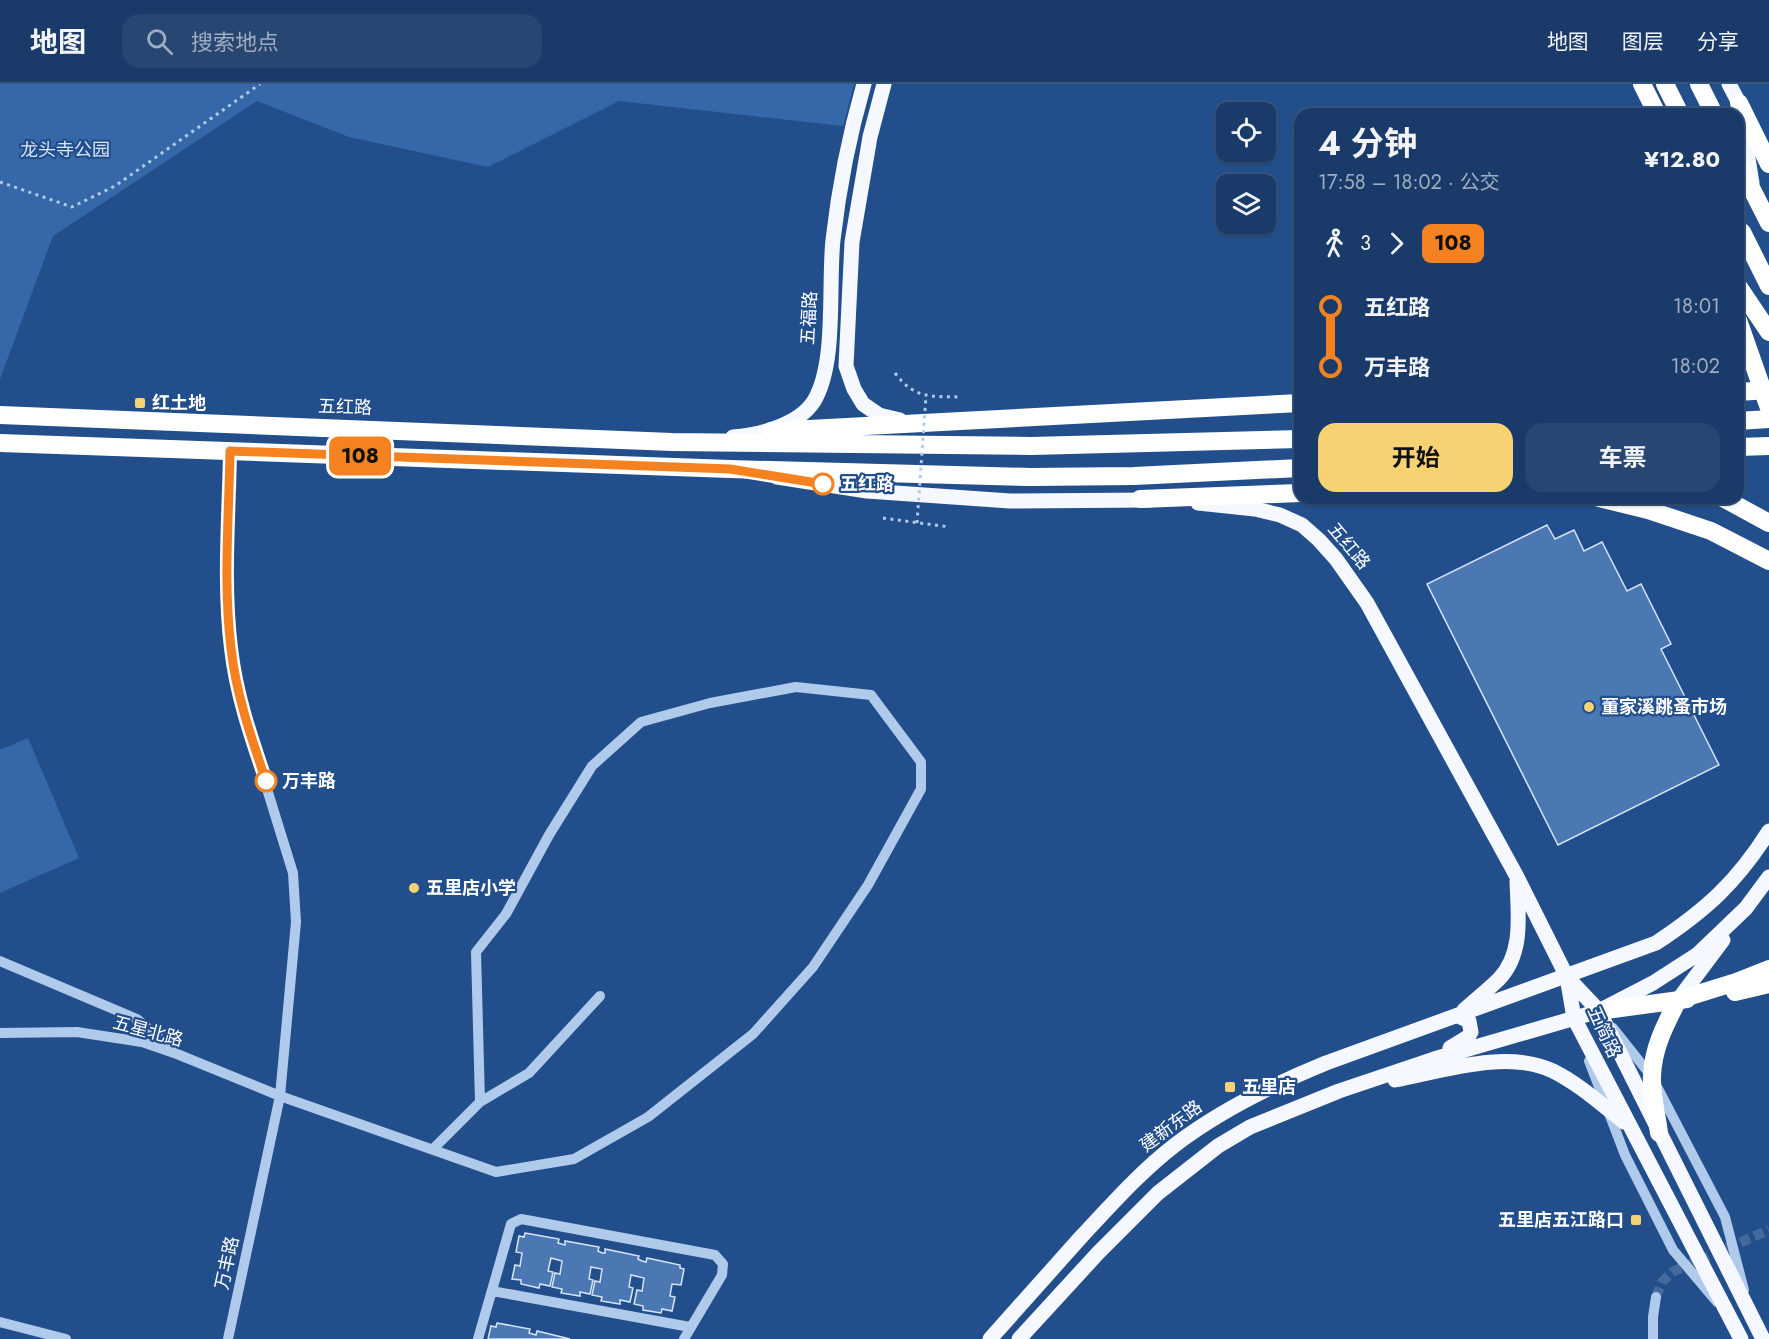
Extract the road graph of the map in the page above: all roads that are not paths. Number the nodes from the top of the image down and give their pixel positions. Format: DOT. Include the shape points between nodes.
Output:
graph roads {
  1 [pos="864,84"];
  2 [pos="884,84"];
  3 [pos="1642,84"];
  4 [pos="1665,84"];
  5 [pos="1699,84"];
  6 [pos="1729,84"];
  7 [pos="1736,84"];
  8 [pos="1739,103"];
  9 [pos="1654,108"];
  10 [pos="1677,108"];
  11 [pos="1711,108"];
  12 [pos="1740,108"];
  13 [pos="1741,108"];
  14 [pos="1744,113"];
  15 [pos="1744,134"];
  16 [pos="1769,164"];
  17 [pos="1744,174"];
  18 [pos="1753,191"];
  19 [pos="1769,223"];
  20 [pos="1744,237"];
  21 [pos="1769,286"];
  22 [pos="1744,295"];
  23 [pos="1769,332"];
  24 [pos="1744,337"];
  25 [pos="1769,390"];
  26 [pos="1744,392"];
  27 [pos="1294,403"];
  28 [pos="1769,408"];
  29 [pos="0,415"];
  30 [pos="1769,419"];
  31 [pos="1744,421"];
  32 [pos="930,423"];
  33 [pos="771,431"];
  34 [pos="1294,439"];
  35 [pos="672,442"];
  36 [pos="0,443"];
  37 [pos="1769,446"];
  38 [pos="1744,447"];
  39 [pos="230,451"];
  40 [pos="1294,468"];
  41 [pos="730,469"];
  42 [pos="1294,493"];
  43 [pos="1140,499"];
  44 [pos="1624,504"];
  45 [pos="1734,504"];
  46 [pos="1769,523"];
  47 [pos="1769,561"];
  48 [pos="1769,831"];
  49 [pos="1516,875"];
  50 [pos="1769,877"];
  51 [pos="1746,908"];
  52 [pos="0,961"];
  53 [pos="1769,969"];
  54 [pos="1567,977"];
  55 [pos="1769,984"];
  56 [pos="600,996"];
  57 [pos="1678,1000"];
  58 [pos="1599,1011"];
  59 [pos="1458,1016"];
  60 [pos="1574,1018"];
  61 [pos="0,1032"];
  62 [pos="177,1054"];
  63 [pos="1434,1059"];
  64 [pos="1652,1077"];
  65 [pos="1339,1091"];
  66 [pos="280,1096"];
  67 [pos="480,1102"];
  68 [pos="1608,1109"];
  69 [pos="1630,1128"];
  70 [pos="1659,1133"];
  71 [pos="434,1149"];
  72 [pos="492,1291"];
  73 [pos="1656,1297"];
  74 [pos="1750,1314"];
  75 [pos="1729,1317"];
  76 [pos="0,1322"];
  77 [pos="690,1327"];
  78 [pos="66,1339"];
  79 [pos="228,1339"];
  80 [pos="478,1339"];
  81 [pos="684,1339"];
  82 [pos="990,1339"];
  83 [pos="1019,1339"];
  84 [pos="1653,1339"];
  85 [pos="1741,1339"];
  86 [pos="1763,1339"];
  1 -- 33 [label="main road, 五福路" via="848,138 832,242 827,366 813,403"];
  2 -- 32 [label="main road" via="870,137 852,242 846,366 863,404 879,415"];
  3 -- 9 [label="highway"];
  4 -- 10 [label="highway"];
  5 -- 11 [label="highway"];
  6 -- 8 [label="main road"];
  7 -- 8 [label="street"];
  8 -- 12 [label="main road"];
  8 -- 13 [label="highway"];
  14 -- 16 [label="highway"];
  15 -- 18 [label="main road"];
  17 -- 18 [label="highway"];
  18 -- 19 [label="highway"];
  20 -- 21 [label="highway, bridge"];
  22 -- 23 [label="highway"];
  24 -- 28 [label="highway"];
  25 -- 26 [label="highway, bridge"];
  27 -- 32 [label="highway"];
  29 -- 35 [label="highway, 五红路"];
  30 -- 31 [label="highway"];
  32 -- 33 [label="highway"];
  33 -- 35 [label="main road, 五福路"];
  34 -- 35 [label="highway, 五红路, bridge" via="1031,446"];
  36 -- 39 [label="highway, 五红路"];
  37 -- 38 [label="highway"];
  39 -- 41 [label="highway, 五红路"];
  39 -- 66 [label="street, 万丰路" via="231,648 244,715 288,852 296,896"];
  40 -- 41 [label="highway, 五红路" via="1030,477"];
  41 -- 43 [label="main road, 五红路" via="867,491 1033,502"];
  42 -- 43 [label="highway"];
  43 -- 49 [label="main road, 五红路" via="1255,509 1280,515 1319,540 1367,603"];
  44 -- 47 [label="highway" via="1711,531"];
  45 -- 46 [label="highway"];
  48 -- 54 [label="main road, 建新东路" via="1724,891 1691,920 1656,943"];
  49 -- 54 [label="main road, 五红路"];
  49 -- 59 [label="main road" via="1519,927 1510,964"];
  50 -- 51 [label="main road"];
  51 -- 57 [label="main road"];
  51 -- 58 [label="main road" via="1698,954"];
  52 -- 62 [label="street" via="136,1019"];
  53 -- 57 [label="highway"];
  54 -- 58 [label="main road, 五简路"];
  54 -- 59 [label="main road, 建新东路"];
  54 -- 60 [label="main road, 五简路"];
  55 -- 57 [label="highway"];
  56 -- 67 [label="street" via="529,1073"];
  57 -- 58 [label="highway"];
  57 -- 64 [label="highway" via="1656,1047"];
  58 -- 60 [label="main road"];
  58 -- 64 [label="street"];
  58 -- 70 [label="main road, 五简路"];
  59 -- 63 [label="main road" via="1469,1021 1471,1032"];
  59 -- 82 [label="main road, 建新东路" via="1282,1081 1205,1123 1119,1195"];
  60 -- 63 [label="main road"];
  60 -- 68 [label="street"];
  60 -- 69 [label="main road, 五简路"];
  61 -- 62 [label="street, 五星北路" via="77,1032 142,1042"];
  62 -- 66 [label="street, 五星北路"];
  63 -- 65 [label="main road"];
  64 -- 70 [label="highway"];
  64 -- 74 [label="street" via="1725,1217"];
  65 -- 68 [label="main road" via="1514,1061 1551,1070"];
  65 -- 83 [label="main road" via="1250,1127 1218,1146 1158,1193"];
  66 -- 71 [label="street, 五星北路"];
  66 -- 79 [label="street, 万丰路"];
  67 -- 71 [label="street"];
  67 -- 71 [label="street, 五星北路" via="476,952 506,914 592,766 640,722 710,703 796,687 871,695 921,762 921,789 867,885 813,967 753,1034 648,1117 574,1159 496,1172"];
  68 -- 69 [label="main road"];
  68 -- 75 [label="street" via="1625,1155 1673,1250"];
  69 -- 75 [label="main road, 五简路"];
  70 -- 74 [label="main road, 五简路"];
  72 -- 77 [label="street"];
  72 -- 77 [label="street" via="511,1224 521,1219 715,1255 723,1264 722,1275"];
  72 -- 80 [label="street"];
  73 -- 84 [label="street"];
  74 -- 86 [label="main road, 五简路"];
  75 -- 85 [label="main road, 五简路"];
  76 -- 78 [label="street"];
  77 -- 81 [label="street"];
}
